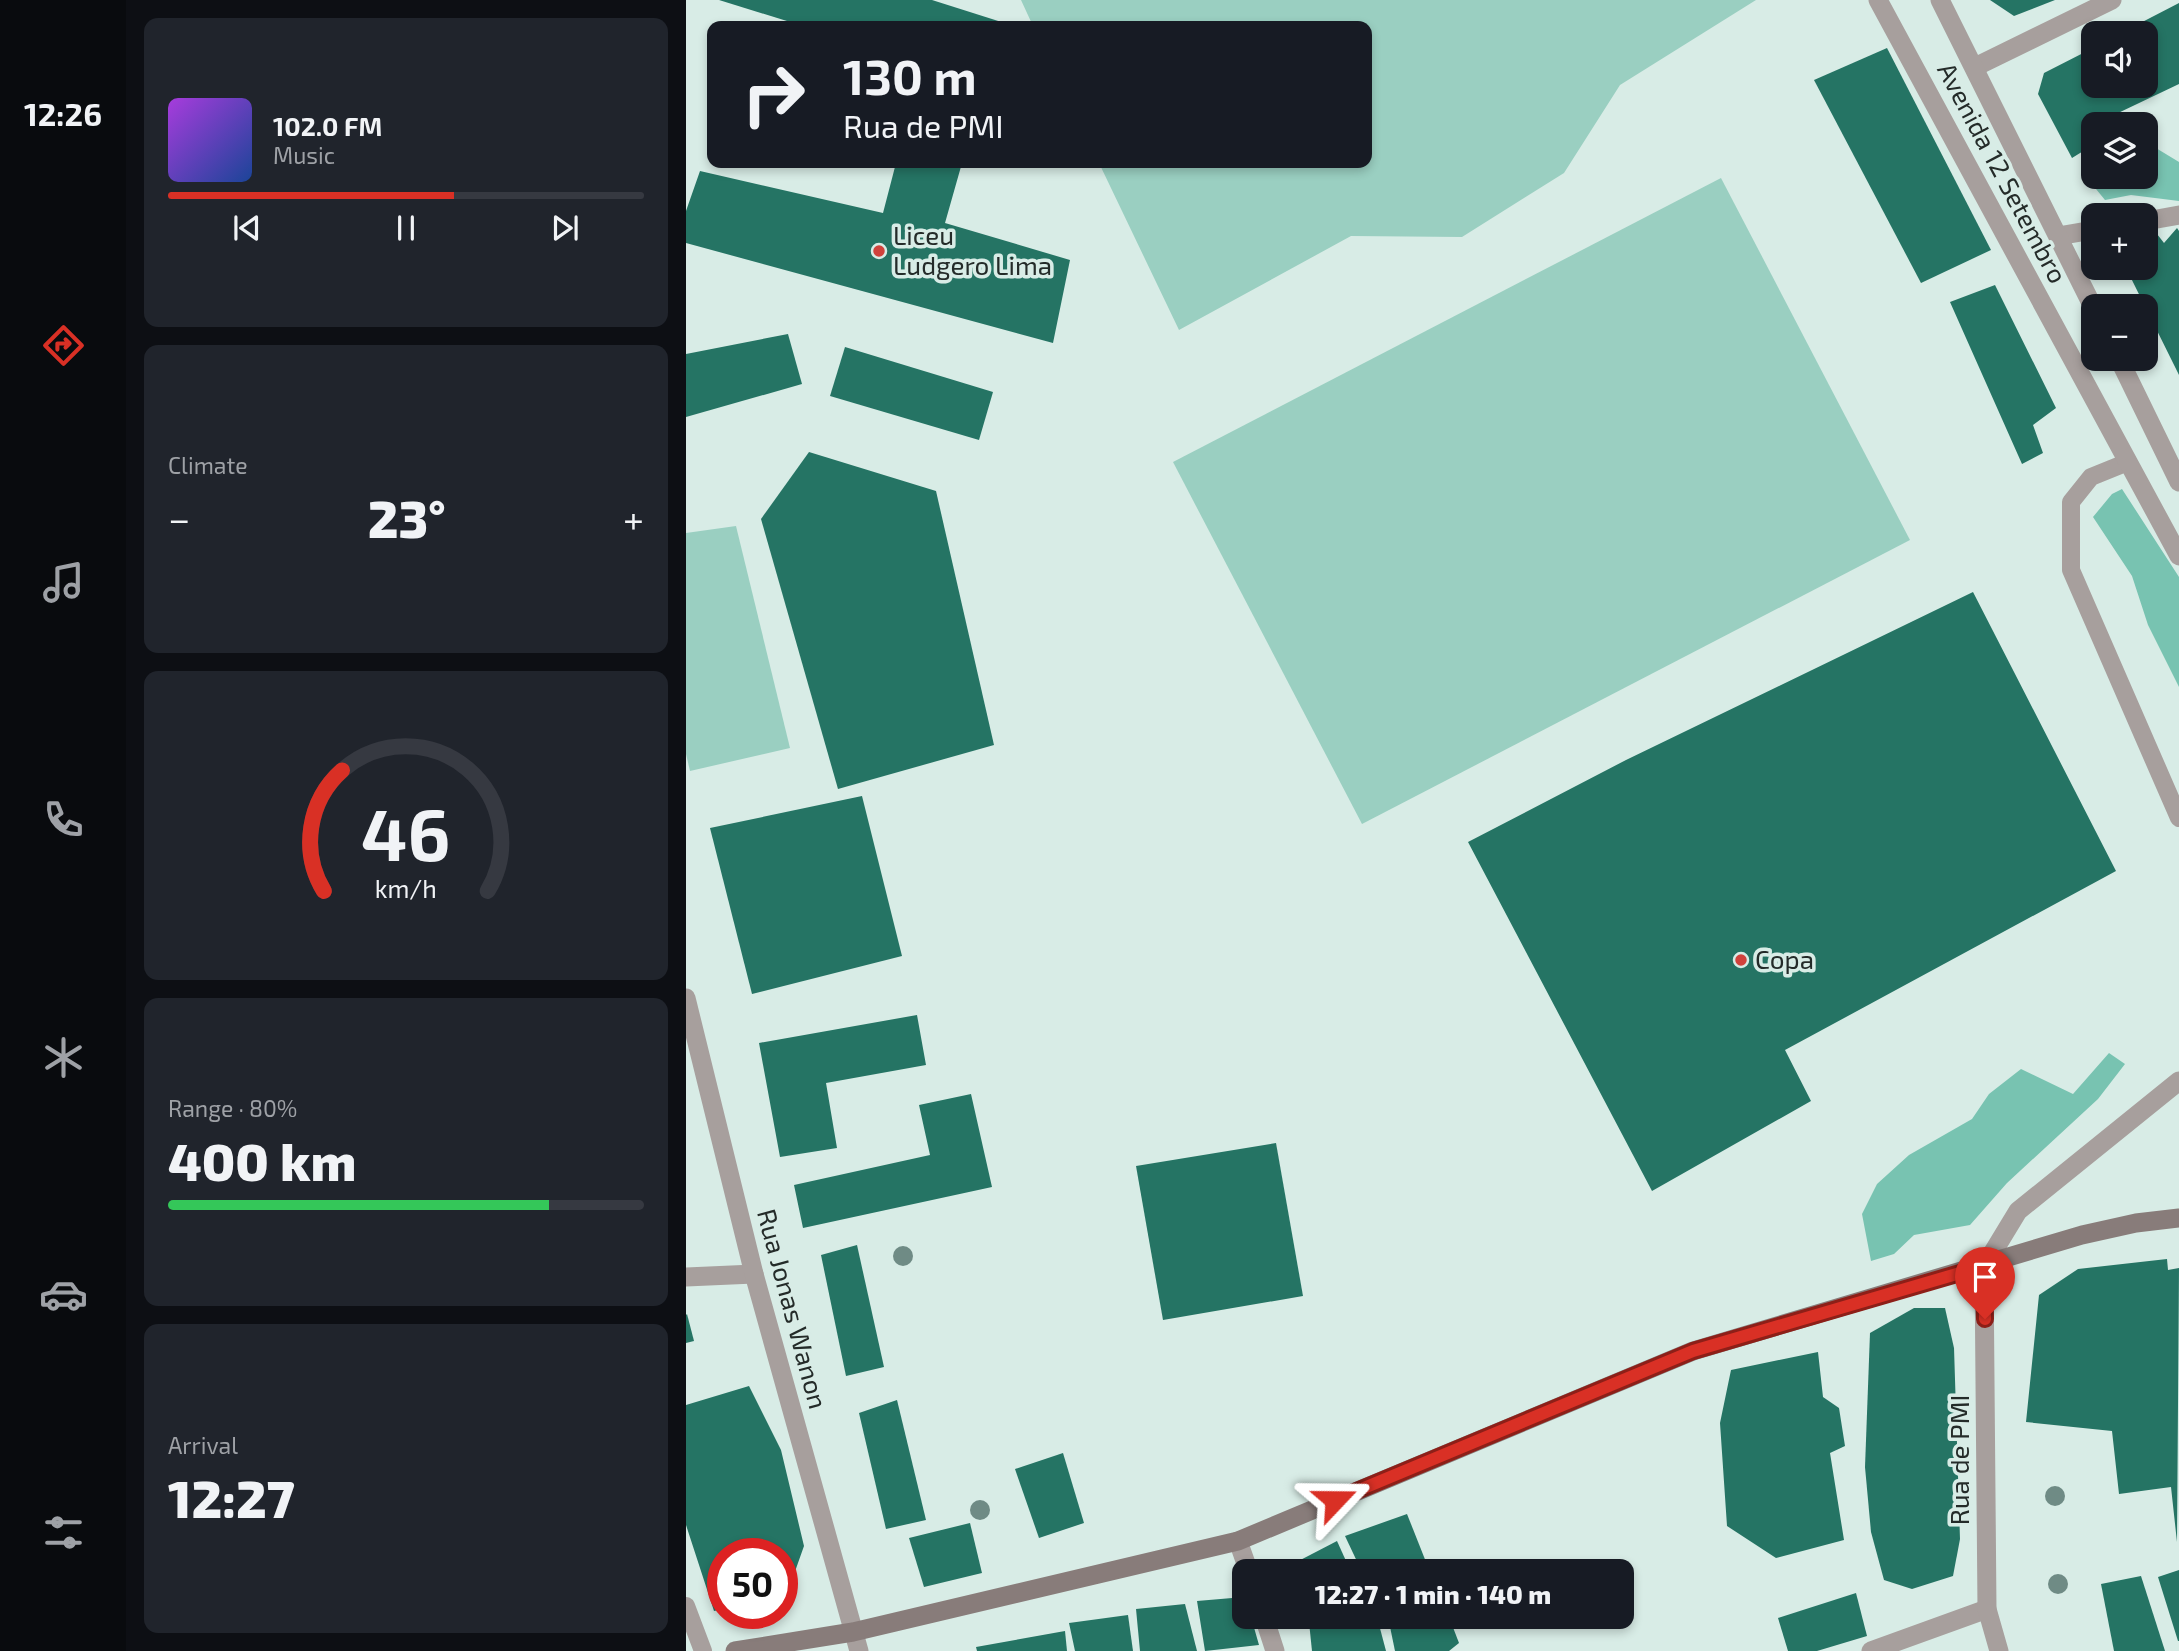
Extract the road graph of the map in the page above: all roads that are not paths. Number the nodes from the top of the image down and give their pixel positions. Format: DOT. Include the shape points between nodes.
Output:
graph roads {
  1 [pos="1878,0"];
  2 [pos="1940,0"];
  3 [pos="2112,0"];
  4 [pos="1975,67"];
  5 [pos="2179,215"];
  6 [pos="2158,218"];
  7 [pos="2081,232"];
  8 [pos="2058,236"];
  9 [pos="2087,294"];
  10 [pos="2125,371"];
  11 [pos="2128,462"];
  12 [pos="2179,482"];
  13 [pos="2179,556"];
  14 [pos="2179,818"];
  15 [pos="686,998"];
  16 [pos="2179,1081"];
  17 [pos="2179,1218"];
  18 [pos="1984,1266"];
  19 [pos="754,1274"];
  20 [pos="686,1277"];
  21 [pos="1238,1541"];
  22 [pos="1244,1559"];
  23 [pos="686,1606"];
  24 [pos="1987,1609"];
  25 [pos="1268,1629"];
  26 [pos="856,1642"];
  27 [pos="703,1651"];
  28 [pos="735,1651"];
  29 [pos="1275,1651"];
  30 [pos="1871,1651"];
  31 [pos="1999,1651"];
  1 -- 11 [label="street, Avenida 12 Setembro"];
  2 -- 4 [label="street, Avenida 12 Setembro"];
  3 -- 4 [label="street"];
  4 -- 8 [label="street, Avenida 12 Setembro"];
  5 -- 6 [label="street"];
  7 -- 8 [label="street"];
  8 -- 9 [label="street, Avenida 12 Setembro"];
  10 -- 12 [label="street"];
  11 -- 13 [label="street, Avenida 12 Setembro"];
  11 -- 14 [label="lane" via="2091,477 2071,502 2071,570"];
  15 -- 19 [label="street, Rua Jonas Wanon"];
  16 -- 18 [label="street" via="2018,1211"];
  17 -- 18 [label="main road" via="2082,1235"];
  18 -- 21 [label="main road" via="1693,1351"];
  18 -- 24 [label="street, Rua de PMI"];
  19 -- 20 [label="street"];
  19 -- 26 [label="street, Rua Jonas Wanon"];
  21 -- 22 [label="street"];
  21 -- 26 [label="main road"];
  23 -- 27 [label="lane"];
  24 -- 30 [label="street"];
  24 -- 31 [label="street, Rua de PMI"];
  25 -- 29 [label="street"];
  26 -- 28 [label="main road"];
}
